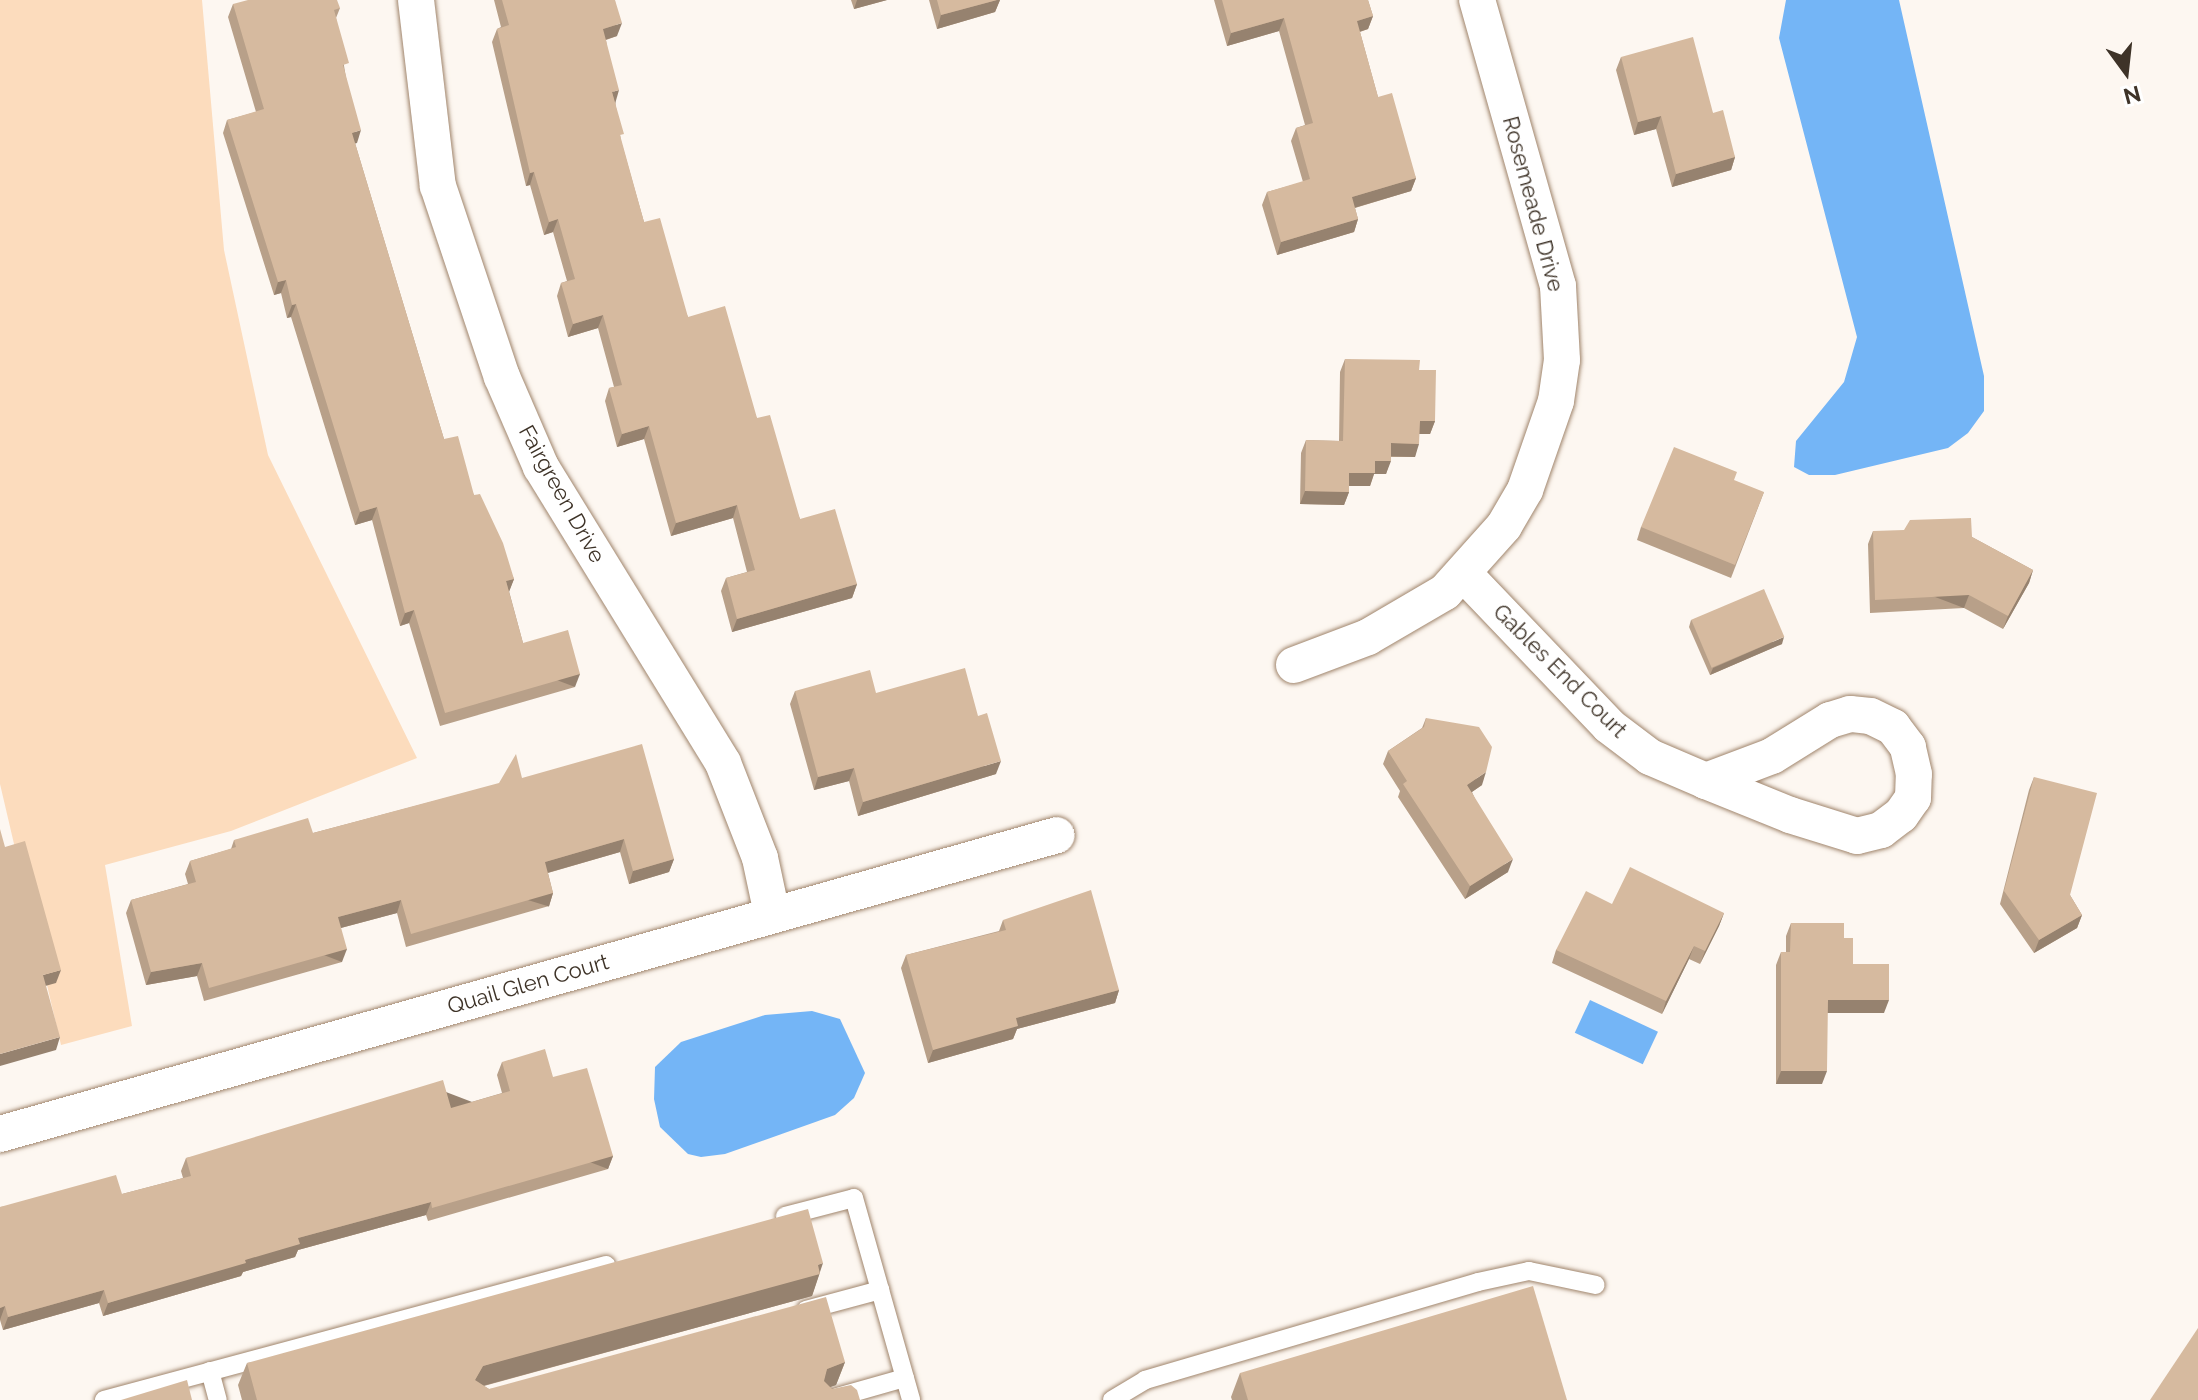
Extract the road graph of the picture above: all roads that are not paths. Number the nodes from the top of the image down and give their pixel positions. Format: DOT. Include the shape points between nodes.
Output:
graph roads {
  1 [pos="416,0"];
  2 [pos="1477,0"];
  3 [pos="1463,573"];
  4 [pos="1294,665"];
  5 [pos="1706,781"];
  6 [pos="1057,835"];
  7 [pos="772,914"];
  8 [pos="0,1134"];
  9 [pos="762,1223"];
  10 [pos="624,1260"];
  11 [pos="1596,1285"];
  12 [pos="880,1290"];
  13 [pos="791,1314"];
  14 [pos="210,1371"];
  15 [pos="905,1378"];
  16 [pos="104,1400"];
  17 [pos="218,1400"];
  18 [pos="827,1400"];
  19 [pos="911,1400"];
  20 [pos="1112,1400"];
  1 -- 7 [label="street, Fairgreen Drive" via="438,186 502,377 541,467 723,763 760,858"];
  2 -- 3 [label="street, Rosemeade Drive" via="1558,286 1562,360 1556,401 1525,490 1504,526"];
  3 -- 4 [label="street, Rosemeade Drive" via="1417,612"];
  3 -- 5 [label="street, Gables End Court" via="1609,726 1650,757"];
  5 -- 5 [label="street, Gables End Court" via="1857,836 1881,830 1901,815 1913,798 1914,774 1908,747 1893,727 1850,714 1830,720 1772,756"];
  6 -- 7 [label="street, Quail Glen Court"];
  7 -- 8 [label="street, Quail Glen Court"];
  9 -- 12 [label="lane" via="854,1198"];
  10 -- 14 [label="lane"];
  11 -- 20 [label="lane" via="1529,1271 1478,1282 1145,1380"];
  12 -- 13 [label="lane"];
  12 -- 15 [label="lane"];
  14 -- 16 [label="lane"];
  14 -- 17 [label="lane"];
  15 -- 18 [label="lane"];
  15 -- 19 [label="lane"];
}
